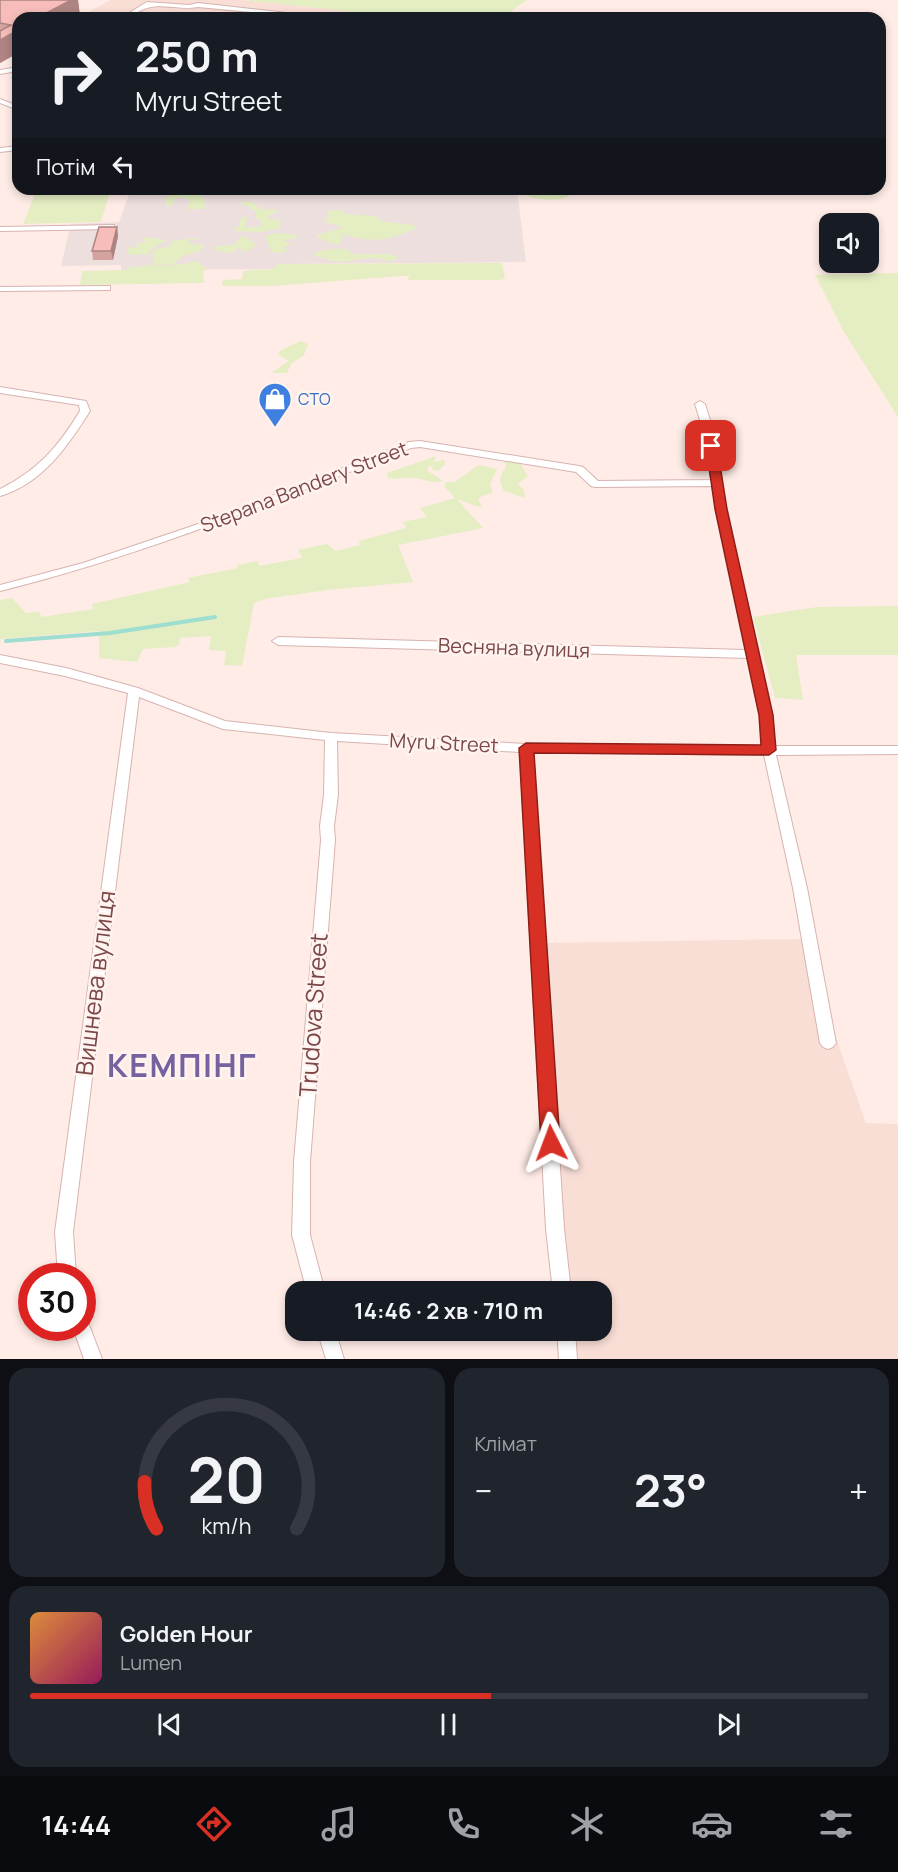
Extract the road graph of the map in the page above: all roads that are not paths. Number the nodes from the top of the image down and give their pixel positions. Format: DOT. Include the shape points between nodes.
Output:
graph roads {
  1 [pos="189,8"];
  2 [pos="233,9"];
  3 [pos="134,12"];
  4 [pos="183,12"];
  5 [pos="228,12"];
  6 [pos="269,12"];
  7 [pos="111,227"];
  8 [pos="0,229"];
  9 [pos="107,288"];
  10 [pos="0,289"];
  11 [pos="0,390"];
  12 [pos="700,404"];
  13 [pos="717,483"];
  14 [pos="0,494"];
  15 [pos="0,588"];
  16 [pos="278,641"];
  17 [pos="751,654"];
  18 [pos="0,659"];
  19 [pos="134,691"];
  20 [pos="331,737"];
  21 [pos="526,748"];
  22 [pos="769,750"];
  23 [pos="898,750"];
  24 [pos="828,1043"];
  25 [pos="66,1263"];
  26 [pos="313,1281"];
  27 [pos="561,1281"];
  28 [pos="87,1341"];
  29 [pos="329,1341"];
  30 [pos="567,1341"];
  31 [pos="93,1359"];
  32 [pos="335,1359"];
  33 [pos="568,1359"];
  1 -- 2 [label="street" via="195,5"];
  1 -- 3 [label="street" via="150,4"];
  1 -- 4 [label="street"];
  2 -- 5 [label="street"];
  2 -- 6 [label="street"];
  7 -- 8 [label="street"];
  9 -- 10 [label="street"];
  11 -- 14 [label="street" via="83,403 85,411 41,470"];
  12 -- 13 [label="street"];
  13 -- 15 [label="street, Stepana Bandery Street" via="595,484 579,469 409,445 214,522 87,565"];
  13 -- 17 [label="street"];
  16 -- 17 [label="street, Весняна вулиця"];
  17 -- 22 [label="street" via="766,715"];
  18 -- 19 [label="street, Myru Street"];
  19 -- 20 [label="street, Myru Street" via="223,725"];
  19 -- 25 [label="street, Вишнева вулиця" via="64,1232"];
  20 -- 21 [label="street, Myru Street"];
  20 -- 26 [label="street, Trudova Street" via="328,840 302,1162 301,1235"];
  21 -- 22 [label="street, Myru Street"];
  21 -- 27 [label="street"];
  22 -- 23 [label="street, Myru Street"];
  22 -- 24 [label="street" via="800,888"];
  28 -- 31 [label="street"];
  29 -- 32 [label="street"];
  30 -- 33 [label="street"];
}
